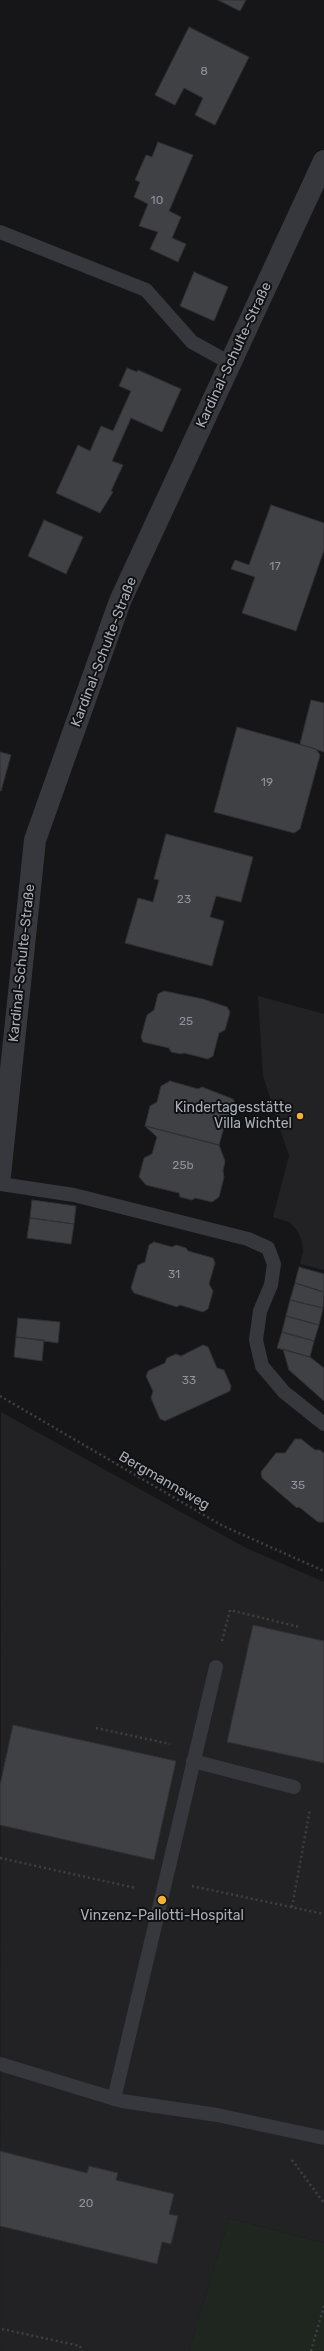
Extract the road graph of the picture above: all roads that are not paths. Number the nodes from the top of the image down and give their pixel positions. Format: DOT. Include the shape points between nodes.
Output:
graph roads {
  1 [pos="324,161"];
  2 [pos="0,232"];
  3 [pos="230,363"];
  4 [pos="0,1175"];
  5 [pos="0,1184"];
  6 [pos="324,1424"];
  7 [pos="216,1668"];
  8 [pos="194,1755"];
  9 [pos="294,1787"];
  10 [pos="0,2064"];
  11 [pos="114,2099"];
  12 [pos="324,2138"];
  1 -- 3 [label="street, Kardinal-Schulte-Straße"];
  2 -- 3 [label="lane" via="146,290 192,342"];
  3 -- 4 [label="street, Kardinal-Schulte-Straße" via="120,601 36,840"];
  5 -- 6 [label="lane" via="74,1195 248,1239 268,1248 274,1264 271,1285 260,1311 256,1340 262,1366 284,1392"];
  7 -- 8 [label="lane"];
  8 -- 9 [label="lane"];
  8 -- 11 [label="lane"];
  10 -- 11 [label="lane"];
  11 -- 12 [label="lane" via="217,2115"];
}
